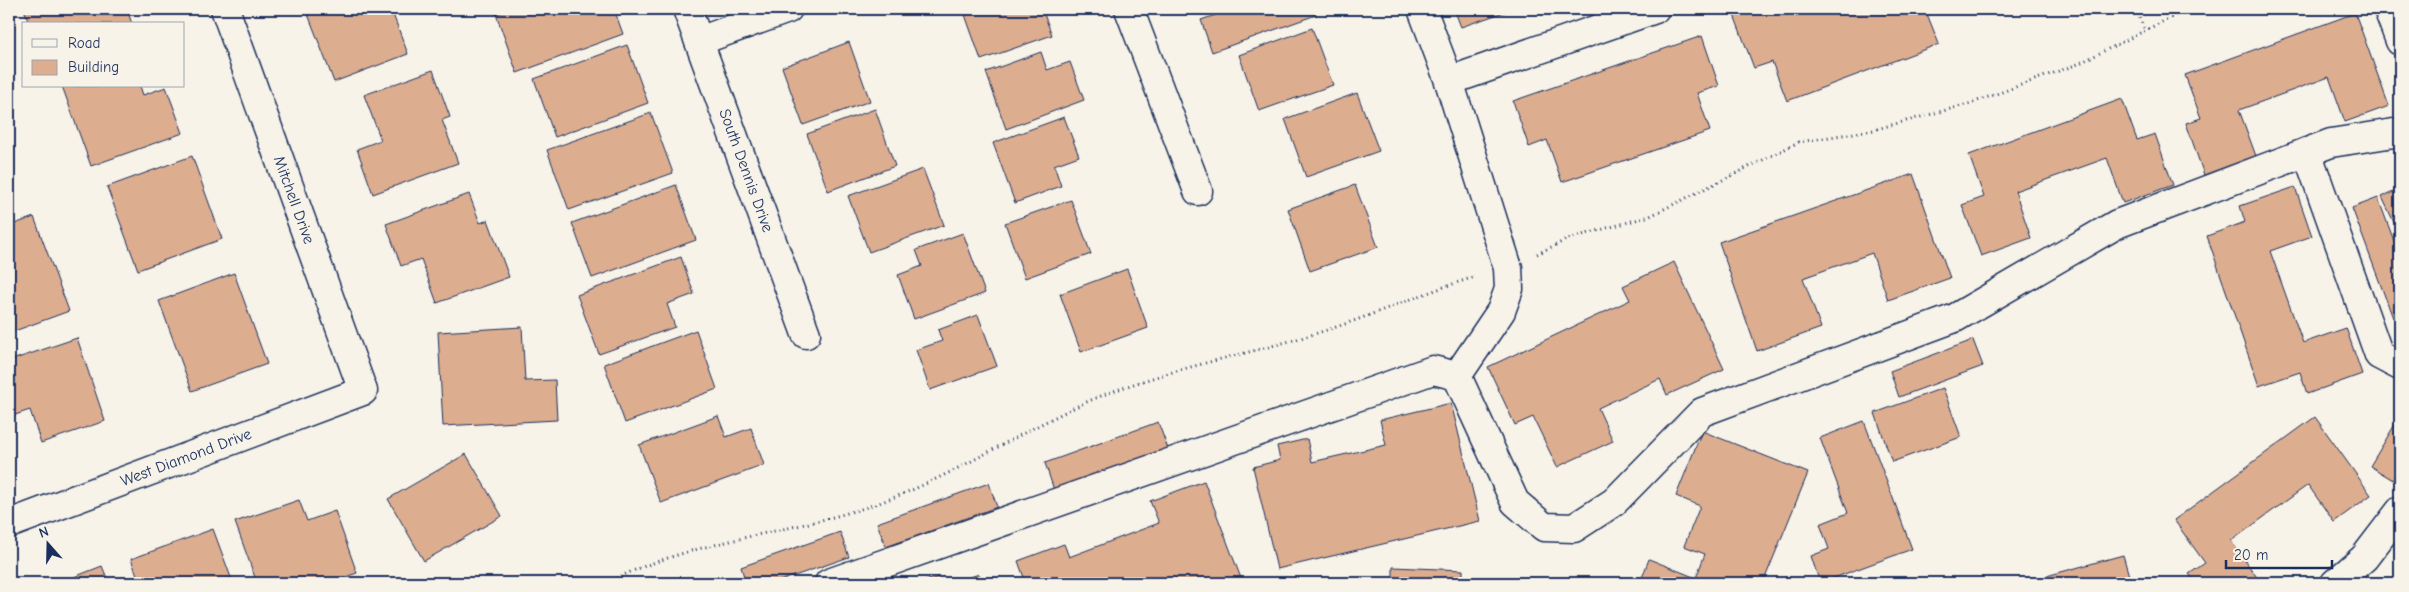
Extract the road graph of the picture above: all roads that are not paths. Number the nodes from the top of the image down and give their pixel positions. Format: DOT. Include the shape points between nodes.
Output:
graph roads {
  1 [pos="225,9"];
  2 [pos="687,9"];
  3 [pos="788,9"];
  4 [pos="1129,9"];
  5 [pos="1422,9"];
  6 [pos="1655,9"];
  7 [pos="2388,9"];
  8 [pos="699,41"];
  9 [pos="2400,42"];
  10 [pos="1449,81"];
  11 [pos="2400,132"];
  12 [pos="2307,152"];
  13 [pos="1198,192"];
  14 [pos="806,334"];
  15 [pos="2400,366"];
  16 [pos="1457,376"];
  17 [pos="363,392"];
  18 [pos="2400,511"];
  19 [pos="9,524"];
  20 [pos="829,583"];
  21 [pos="2335,583"];
  1 -- 17 [label="street, Mitchell Drive"];
  2 -- 8 [label="street, South Dennis Drive"];
  3 -- 8 [label="street"];
  4 -- 13 [label="street"];
  5 -- 10 [label="street"];
  6 -- 10 [label="street"];
  7 -- 9 [label="street"];
  8 -- 14 [label="street, South Dennis Drive"];
  10 -- 16 [label="street" via="1508,268 1509,289 1501,311"];
  11 -- 12 [label="street" via="2332,142"];
  12 -- 15 [label="street" via="2379,356"];
  12 -- 16 [label="street" via="2117,224 1955,318 1702,412 1614,502 1574,528 1544,527 1515,502"];
  16 -- 20 [label="street" via="1434,370"];
  17 -- 19 [label="street, West Diamond Drive"];
  18 -- 21 [label="street" via="2364,558"];
}
